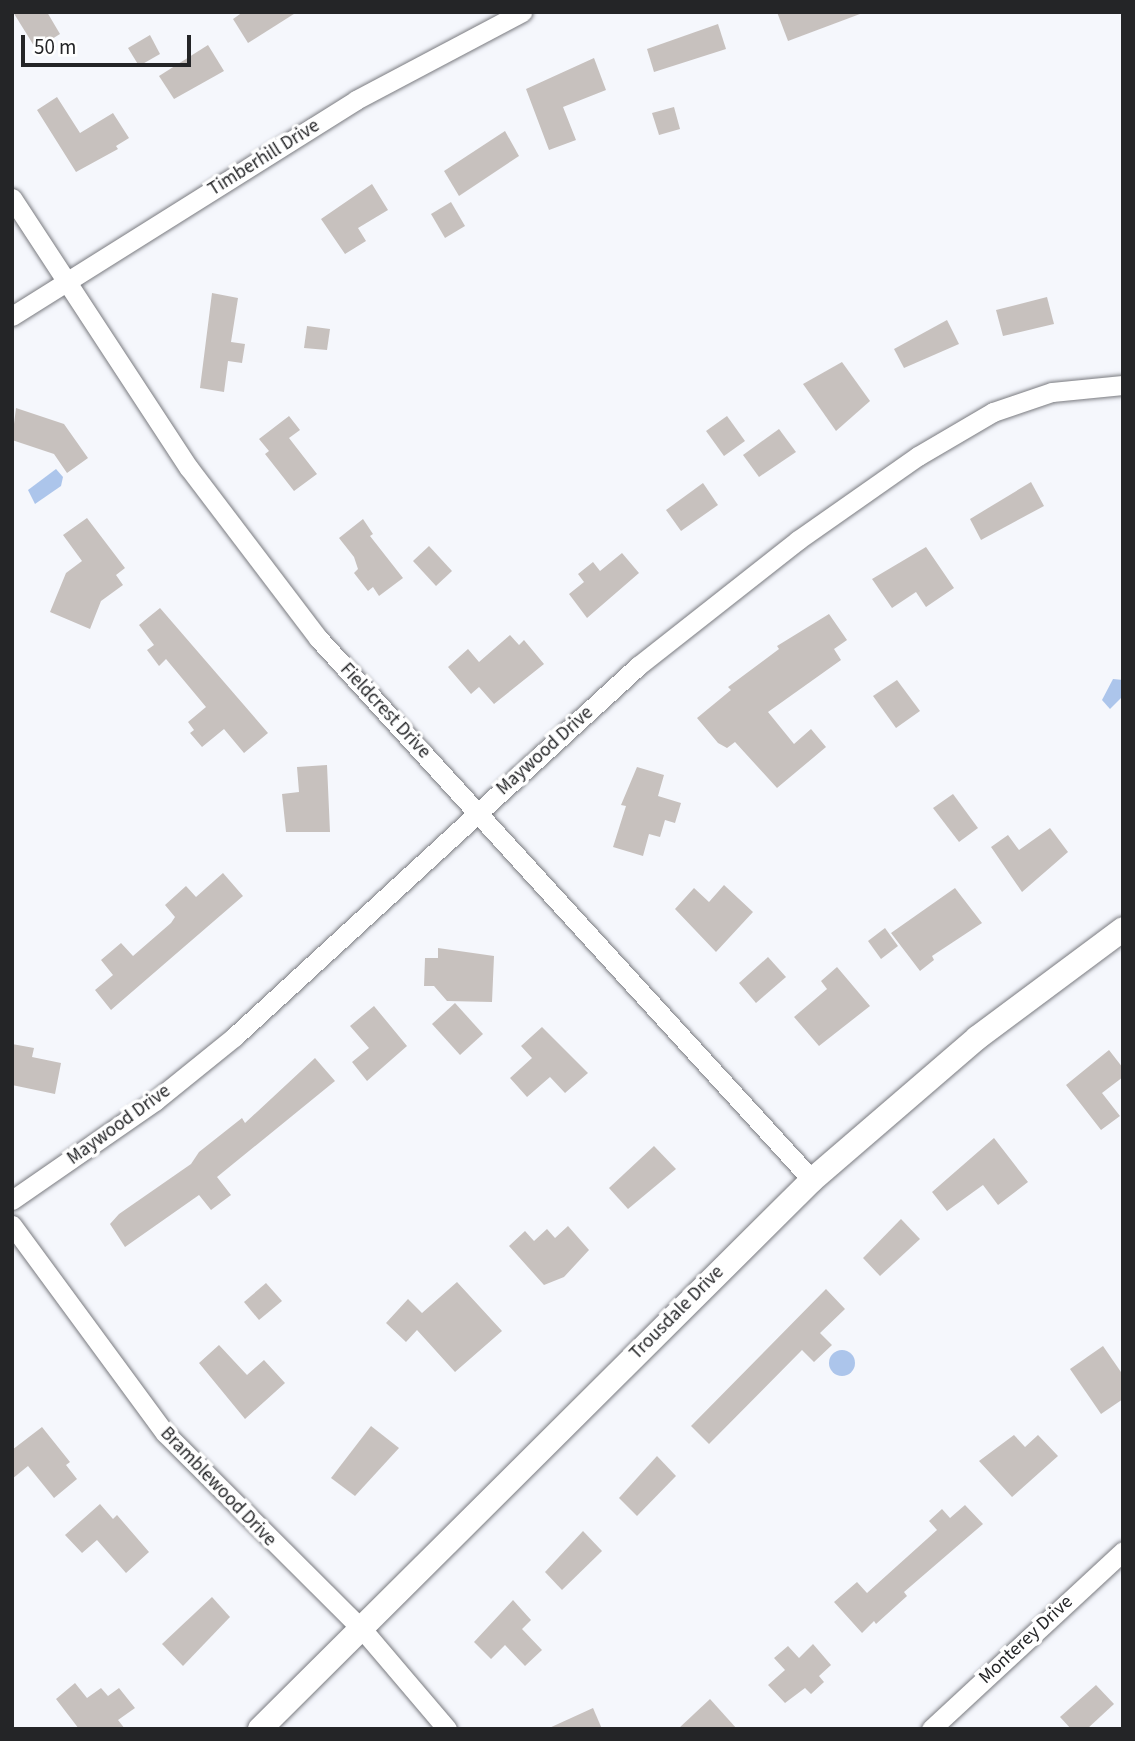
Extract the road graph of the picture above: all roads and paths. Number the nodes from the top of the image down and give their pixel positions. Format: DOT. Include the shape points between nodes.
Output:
graph roads {
  1 [pos="522,12"];
  2 [pos="12,198"];
  3 [pos="66,282"];
  4 [pos="12,316"];
  5 [pos="1123,385"];
  6 [pos="477,812"];
  7 [pos="1123,929"];
  8 [pos="812,1180"];
  9 [pos="12,1200"];
  10 [pos="12,1225"];
  11 [pos="1123,1551"];
  12 [pos="362,1629"];
  13 [pos="260,1729"];
  14 [pos="447,1729"];
  15 [pos="931,1729"];
  1 -- 3 [label="street, Timberhill Drive" via="356,100"];
  2 -- 3 [label="street, Fieldcrest Drive"];
  3 -- 4 [label="street, Timberhill Drive"];
  3 -- 6 [label="street, Fieldcrest Drive" via="189,468 264,570 318,638"];
  5 -- 6 [label="street, Maywood Drive" via="1066,389 1016,402 918,456 708,608"];
  6 -- 8 [label="street, Fieldcrest Drive"];
  6 -- 9 [label="street, Maywood Drive" via="234,1037 132,1117"];
  7 -- 8 [label="street, Trousdale Drive" via="977,1038"];
  8 -- 12 [label="street, Trousdale Drive"];
  10 -- 12 [label="street, Bramblewood Drive" via="165,1433"];
  11 -- 15 [label="street, Monterey Drive"];
  12 -- 13 [label="street, Trousdale Drive"];
  12 -- 14 [label="street, Bramblewood Drive"];
}
